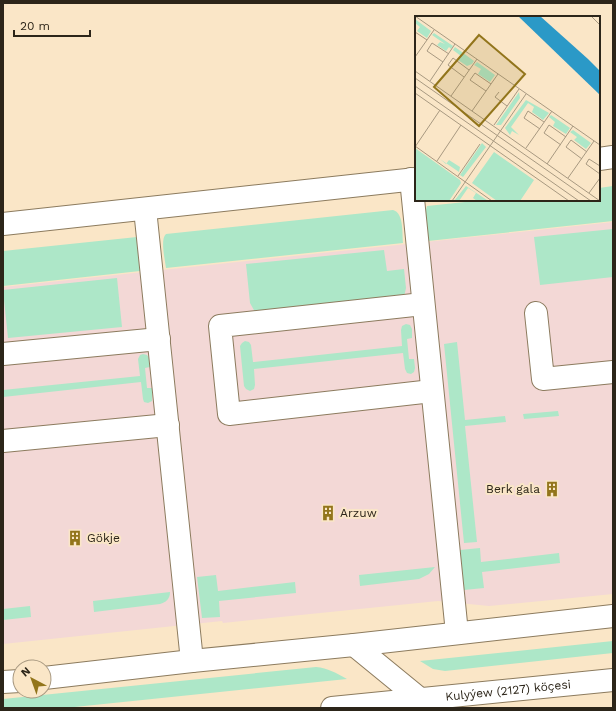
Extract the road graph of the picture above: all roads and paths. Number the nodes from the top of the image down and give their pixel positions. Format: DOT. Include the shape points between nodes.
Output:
graph roads {
  1 [pos="613,157"];
  2 [pos="600,159"];
  3 [pos="413,179"];
  4 [pos="145,209"];
  5 [pos="3,224"];
  6 [pos="423,304"];
  7 [pos="536,313"];
  8 [pos="159,339"];
  9 [pos="3,354"];
  10 [pos="613,372"];
  11 [pos="432,391"];
  12 [pos="168,425"];
  13 [pos="3,441"];
  14 [pos="613,616"];
  15 [pos="457,633"];
  16 [pos="354,645"];
  17 [pos="192,660"];
  18 [pos="52,677"];
  19 [pos="613,680"];
  20 [pos="420,699"];
  21 [pos="332,708"];
  1 -- 2 [label="main road"];
  3 -- 4 [label="main road"];
  3 -- 6 [label="main road"];
  4 -- 5 [label="main road"];
  4 -- 8 [label="main road"];
  6 -- 11 [label="main road"];
  6 -- 11 [label="main road" via="220,326 230,414"];
  7 -- 10 [label="main road" via="542,379"];
  8 -- 9 [label="main road"];
  8 -- 12 [label="main road"];
  11 -- 15 [label="main road"];
  12 -- 13 [label="main road"];
  12 -- 17 [label="main road"];
  14 -- 15 [label="main road"];
  15 -- 16 [label="main road"];
  16 -- 17 [label="main road"];
  16 -- 20 [label="main road"];
  17 -- 18 [label="main road"];
  19 -- 20 [label="main road, Kulyýew (2127) köçesi"];
  20 -- 21 [label="main road, Kulyýew (2127) köçesi"];
}
